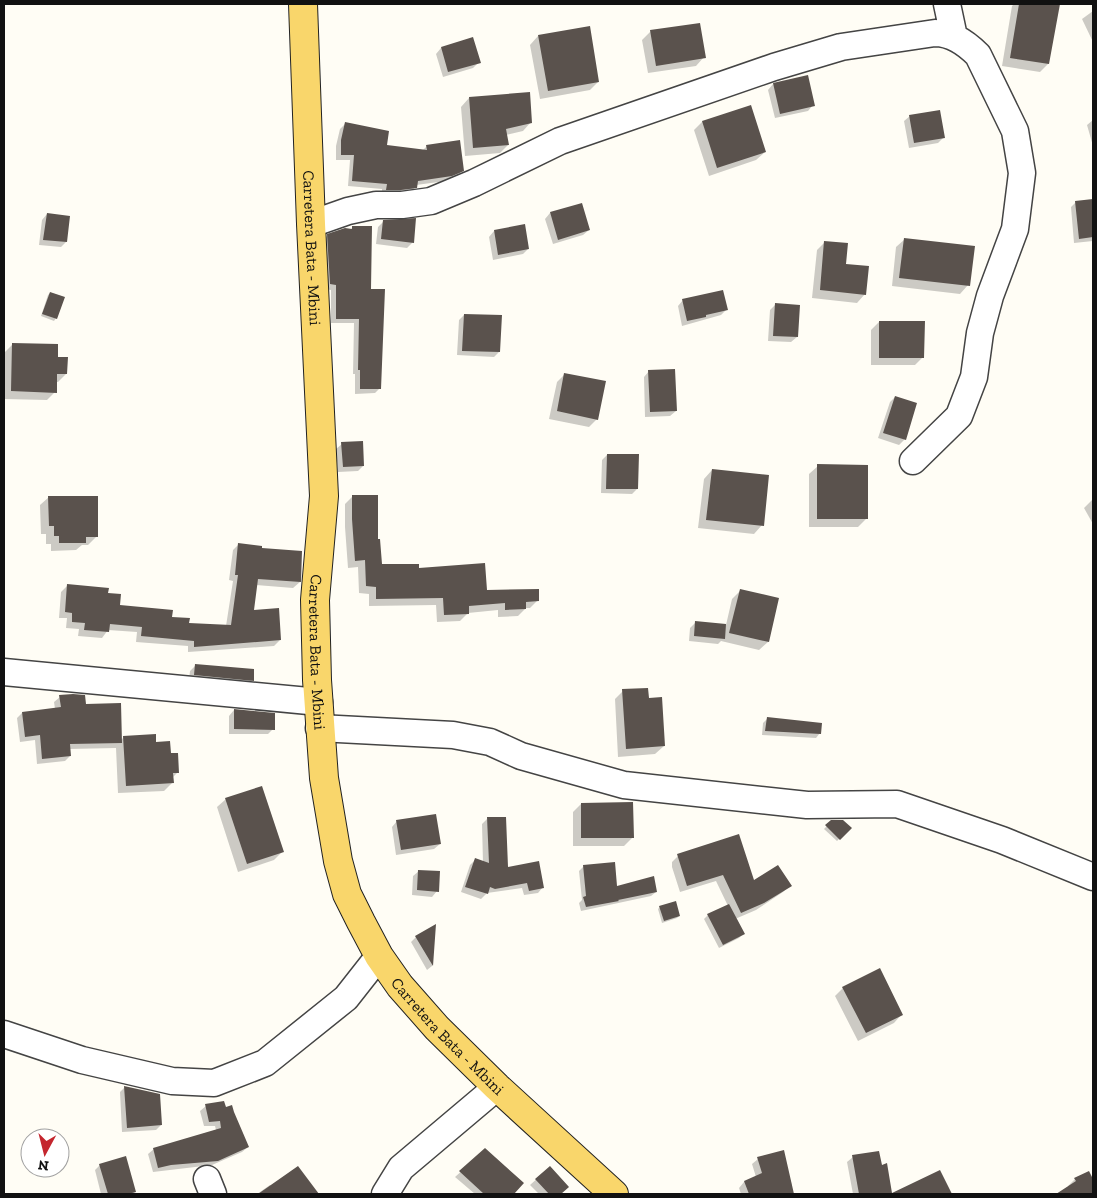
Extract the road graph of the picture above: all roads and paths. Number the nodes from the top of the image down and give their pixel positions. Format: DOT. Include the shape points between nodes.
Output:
graph roads {
  1 [pos="303,4"];
  2 [pos="946,4"];
  3 [pos="954,37"];
  4 [pos="311,224"];
  5 [pos="913,462"];
  6 [pos="4,672"];
  7 [pos="319,715"];
  8 [pos="1093,877"];
  9 [pos="379,956"];
  10 [pos="4,1034"];
  11 [pos="497,1087"];
  12 [pos="385,1194"];
  13 [pos="614,1194"];
  1 -- 4 [label="main road, Carretera Bata - Mbini"];
  2 -- 3 [label="street"];
  3 -- 4 [label="street" via="935,33 841,48 560,141 431,201 376,205"];
  3 -- 5 [label="street" via="978,55 1015,130 1022,173 1014,228 990,296 971,385 959,416"];
  4 -- 7 [label="main road, Carretera Bata - Mbini" via="324,496 315,600"];
  6 -- 7 [label="street"];
  7 -- 8 [label="street" via="490,742 521,756 624,785 807,805 897,804 1002,840"];
  7 -- 9 [label="main road, Carretera Bata - Mbini" via="324,778 338,861 348,894"];
  9 -- 10 [label="street" via="346,998 264,1063 214,1083 154,1077 82,1060"];
  9 -- 11 [label="main road, Carretera Bata - Mbini" via="437,1028"];
  11 -- 12 [label="street" via="401,1168"];
  11 -- 13 [label="main road, Carretera Bata - Mbini"];
}
